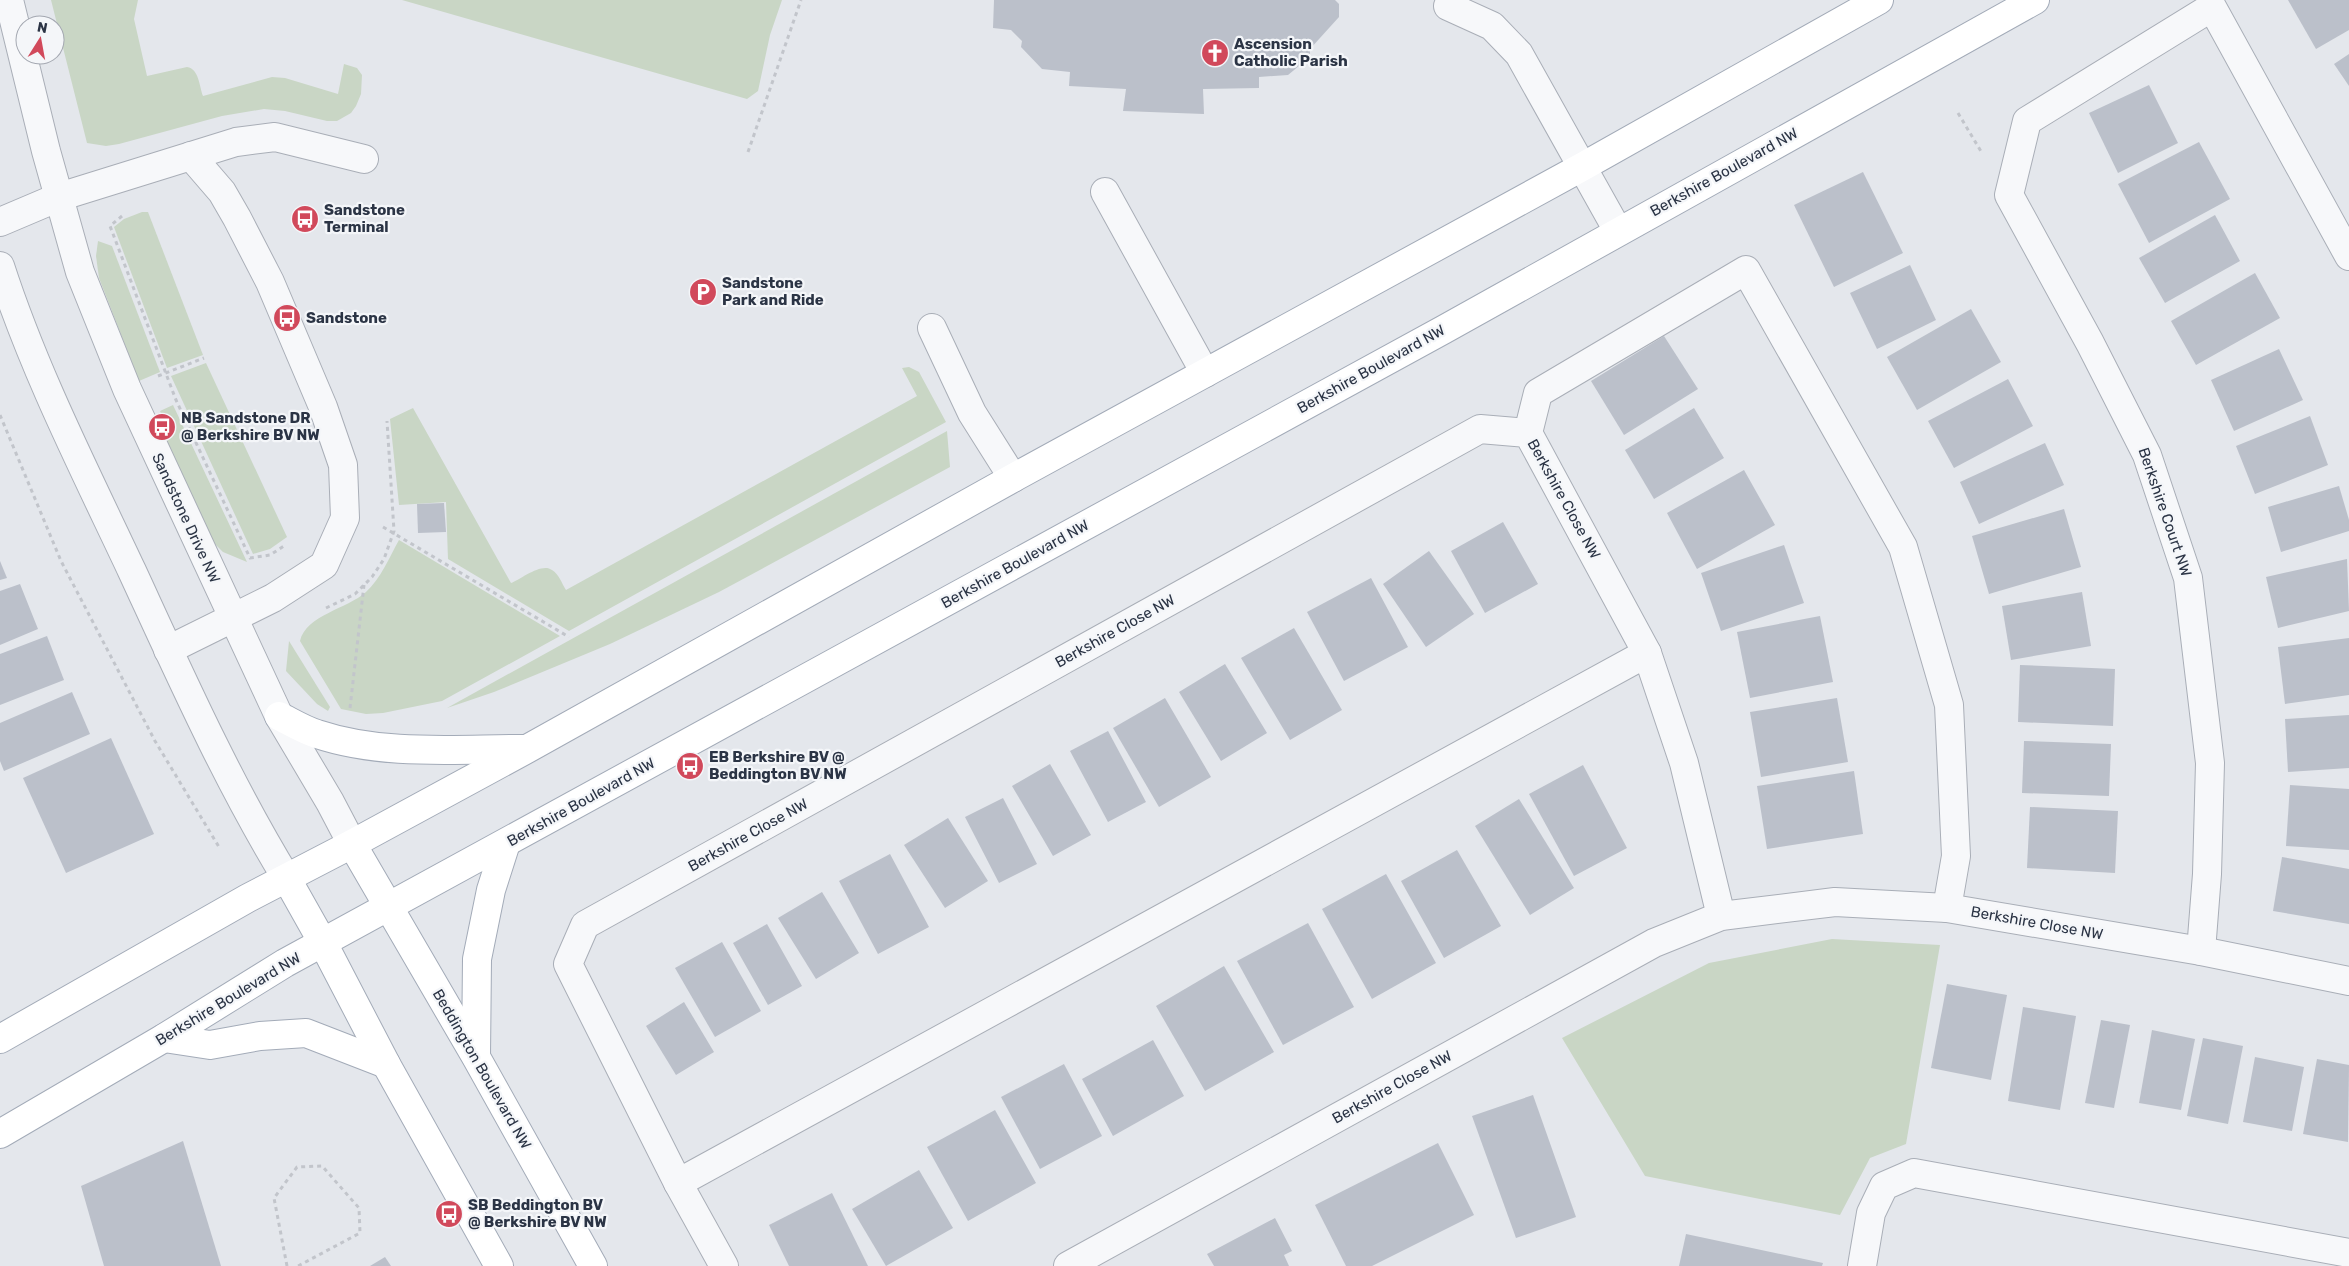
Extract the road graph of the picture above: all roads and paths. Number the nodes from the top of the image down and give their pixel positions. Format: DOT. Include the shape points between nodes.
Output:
graph roads {
  1 [pos="9,0"];
  2 [pos="801,0"];
  3 [pos="1879,0"];
  4 [pos="2034,0"];
  5 [pos="1448,6"];
  6 [pos="748,152"];
  7 [pos="192,156"];
  8 [pos="364,159"];
  9 [pos="1582,167"];
  10 [pos="1105,192"];
  11 [pos="59,197"];
  12 [pos="124,214"];
  13 [pos="0,222"];
  14 [pos="1618,231"];
  15 [pos="2349,256"];
  16 [pos="0,266"];
  17 [pos="932,328"];
  18 [pos="204,358"];
  19 [pos="165,373"];
  20 [pos="1205,374"];
  21 [pos="0,415"];
  22 [pos="1528,433"];
  23 [pos="1013,478"];
  24 [pos="383,527"];
  25 [pos="289,543"];
  26 [pos="364,584"];
  27 [pos="232,620"];
  28 [pos="570,637"];
  29 [pos="168,650"];
  30 [pos="1647,653"];
  31 [pos="350,709"];
  32 [pos="278,716"];
  33 [pos="527,749"];
  34 [pos="506,843"];
  35 [pos="352,844"];
  36 [pos="219,847"];
  37 [pos="368,873"];
  38 [pos="287,878"];
  39 [pos="389,907"];
  40 [pos="1947,908"];
  41 [pos="1721,916"];
  42 [pos="323,943"];
  43 [pos="2201,951"];
  44 [pos="2349,981"];
  45 [pos="164,1038"];
  46 [pos="0,1039"];
  47 [pos="476,1057"];
  48 [pos="386,1064"];
  49 [pos="0,1134"];
  50 [pos="678,1183"];
  51 [pos="2349,1253"];
  52 [pos="287,1266"];
  53 [pos="298,1266"];
  54 [pos="499,1266"];
  55 [pos="593,1266"];
  56 [pos="724,1266"];
  57 [pos="1068,1266"];
  58 [pos="1862,1266"];
  1 -- 11 [label="street, Sandstone Drive NW"];
  2 -- 6 [label="path"];
  3 -- 9 [label="main road"];
  4 -- 14 [label="main road, Berkshire Boulevard NW"];
  5 -- 9 [label="street" via="1492,26 1519,54"];
  7 -- 8 [label="street" via="236,142 274,137"];
  7 -- 11 [label="street"];
  7 -- 27 [label="street" via="222,192 270,282 324,407 343,465 345,518 324,565"];
  9 -- 14 [label="street"];
  9 -- 20 [label="main road"];
  10 -- 20 [label="street"];
  11 -- 13 [label="street"];
  11 -- 27 [label="street, Sandstone Drive NW" via="80,272 127,389"];
  12 -- 19 [label="path" via="110,226"];
  14 -- 34 [label="main road, Berkshire Boulevard NW"];
  15 -- 43 [label="street, Berkshire Court NW" via="2212,7 2027,121 2009,195 2148,454 2188,578 2210,763"];
  16 -- 29 [label="street" via="56,410"];
  17 -- 23 [label="street" via="972,413"];
  18 -- 19 [label="path"];
  19 -- 25 [label="path" via="250,558 270,555"];
  20 -- 23 [label="main road"];
  21 -- 36 [label="path" via="61,561 155,741"];
  22 -- 30 [label="street, Berkshire Close NW"];
  22 -- 40 [label="street" via="1538,393 1746,270 1903,547 1949,705 1956,856"];
  22 -- 50 [label="street, Berkshire Close NW" via="1480,429 585,925 568,964"];
  23 -- 33 [label="main road"];
  24 -- 28 [label="path"];
  26 -- 31 [label="path"];
  27 -- 29 [label="street"];
  27 -- 32 [label="street, Sandstone Drive NW"];
  29 -- 38 [label="street" via="258,831"];
  30 -- 41 [label="street, Berkshire Close NW" via="1684,763"];
  30 -- 50 [label="street"];
  32 -- 33 [label="main road" via="316,734 406,750"];
  32 -- 35 [label="street, Sandstone Drive NW"];
  33 -- 35 [label="main road"];
  34 -- 39 [label="main road, Berkshire Boulevard NW"];
  34 -- 47 [label="main road" via="491,890 477,958"];
  35 -- 37 [label="main road, Sandstone Drive NW"];
  35 -- 38 [label="main road"];
  37 -- 39 [label="main road, Beddington Boulevard NW"];
  38 -- 42 [label="main road"];
  38 -- 46 [label="main road"];
  39 -- 42 [label="main road, Berkshire Boulevard NW"];
  39 -- 47 [label="main road, Beddington Boulevard NW"];
  40 -- 41 [label="street, Berkshire Close NW" via="1835,902"];
  40 -- 43 [label="street, Berkshire Close NW"];
  41 -- 57 [label="street, Berkshire Close NW" via="1654,943"];
  42 -- 45 [label="main road, Berkshire Boulevard NW"];
  42 -- 48 [label="main road"];
  43 -- 44 [label="street, Berkshire Close NW"];
  45 -- 48 [label="main road" via="210,1045 260,1036 306,1033"];
  45 -- 49 [label="main road, Berkshire Boulevard NW"];
  47 -- 55 [label="main road, Beddington Boulevard NW"];
  48 -- 54 [label="main road"];
  50 -- 56 [label="street, Berkshire Close NW"];
  51 -- 58 [label="street" via="1914,1173 1884,1186 1871,1213"];
  52 -- 53 [label="path" via="274,1198 297,1167 322,1166 359,1208 360,1233"];
}
